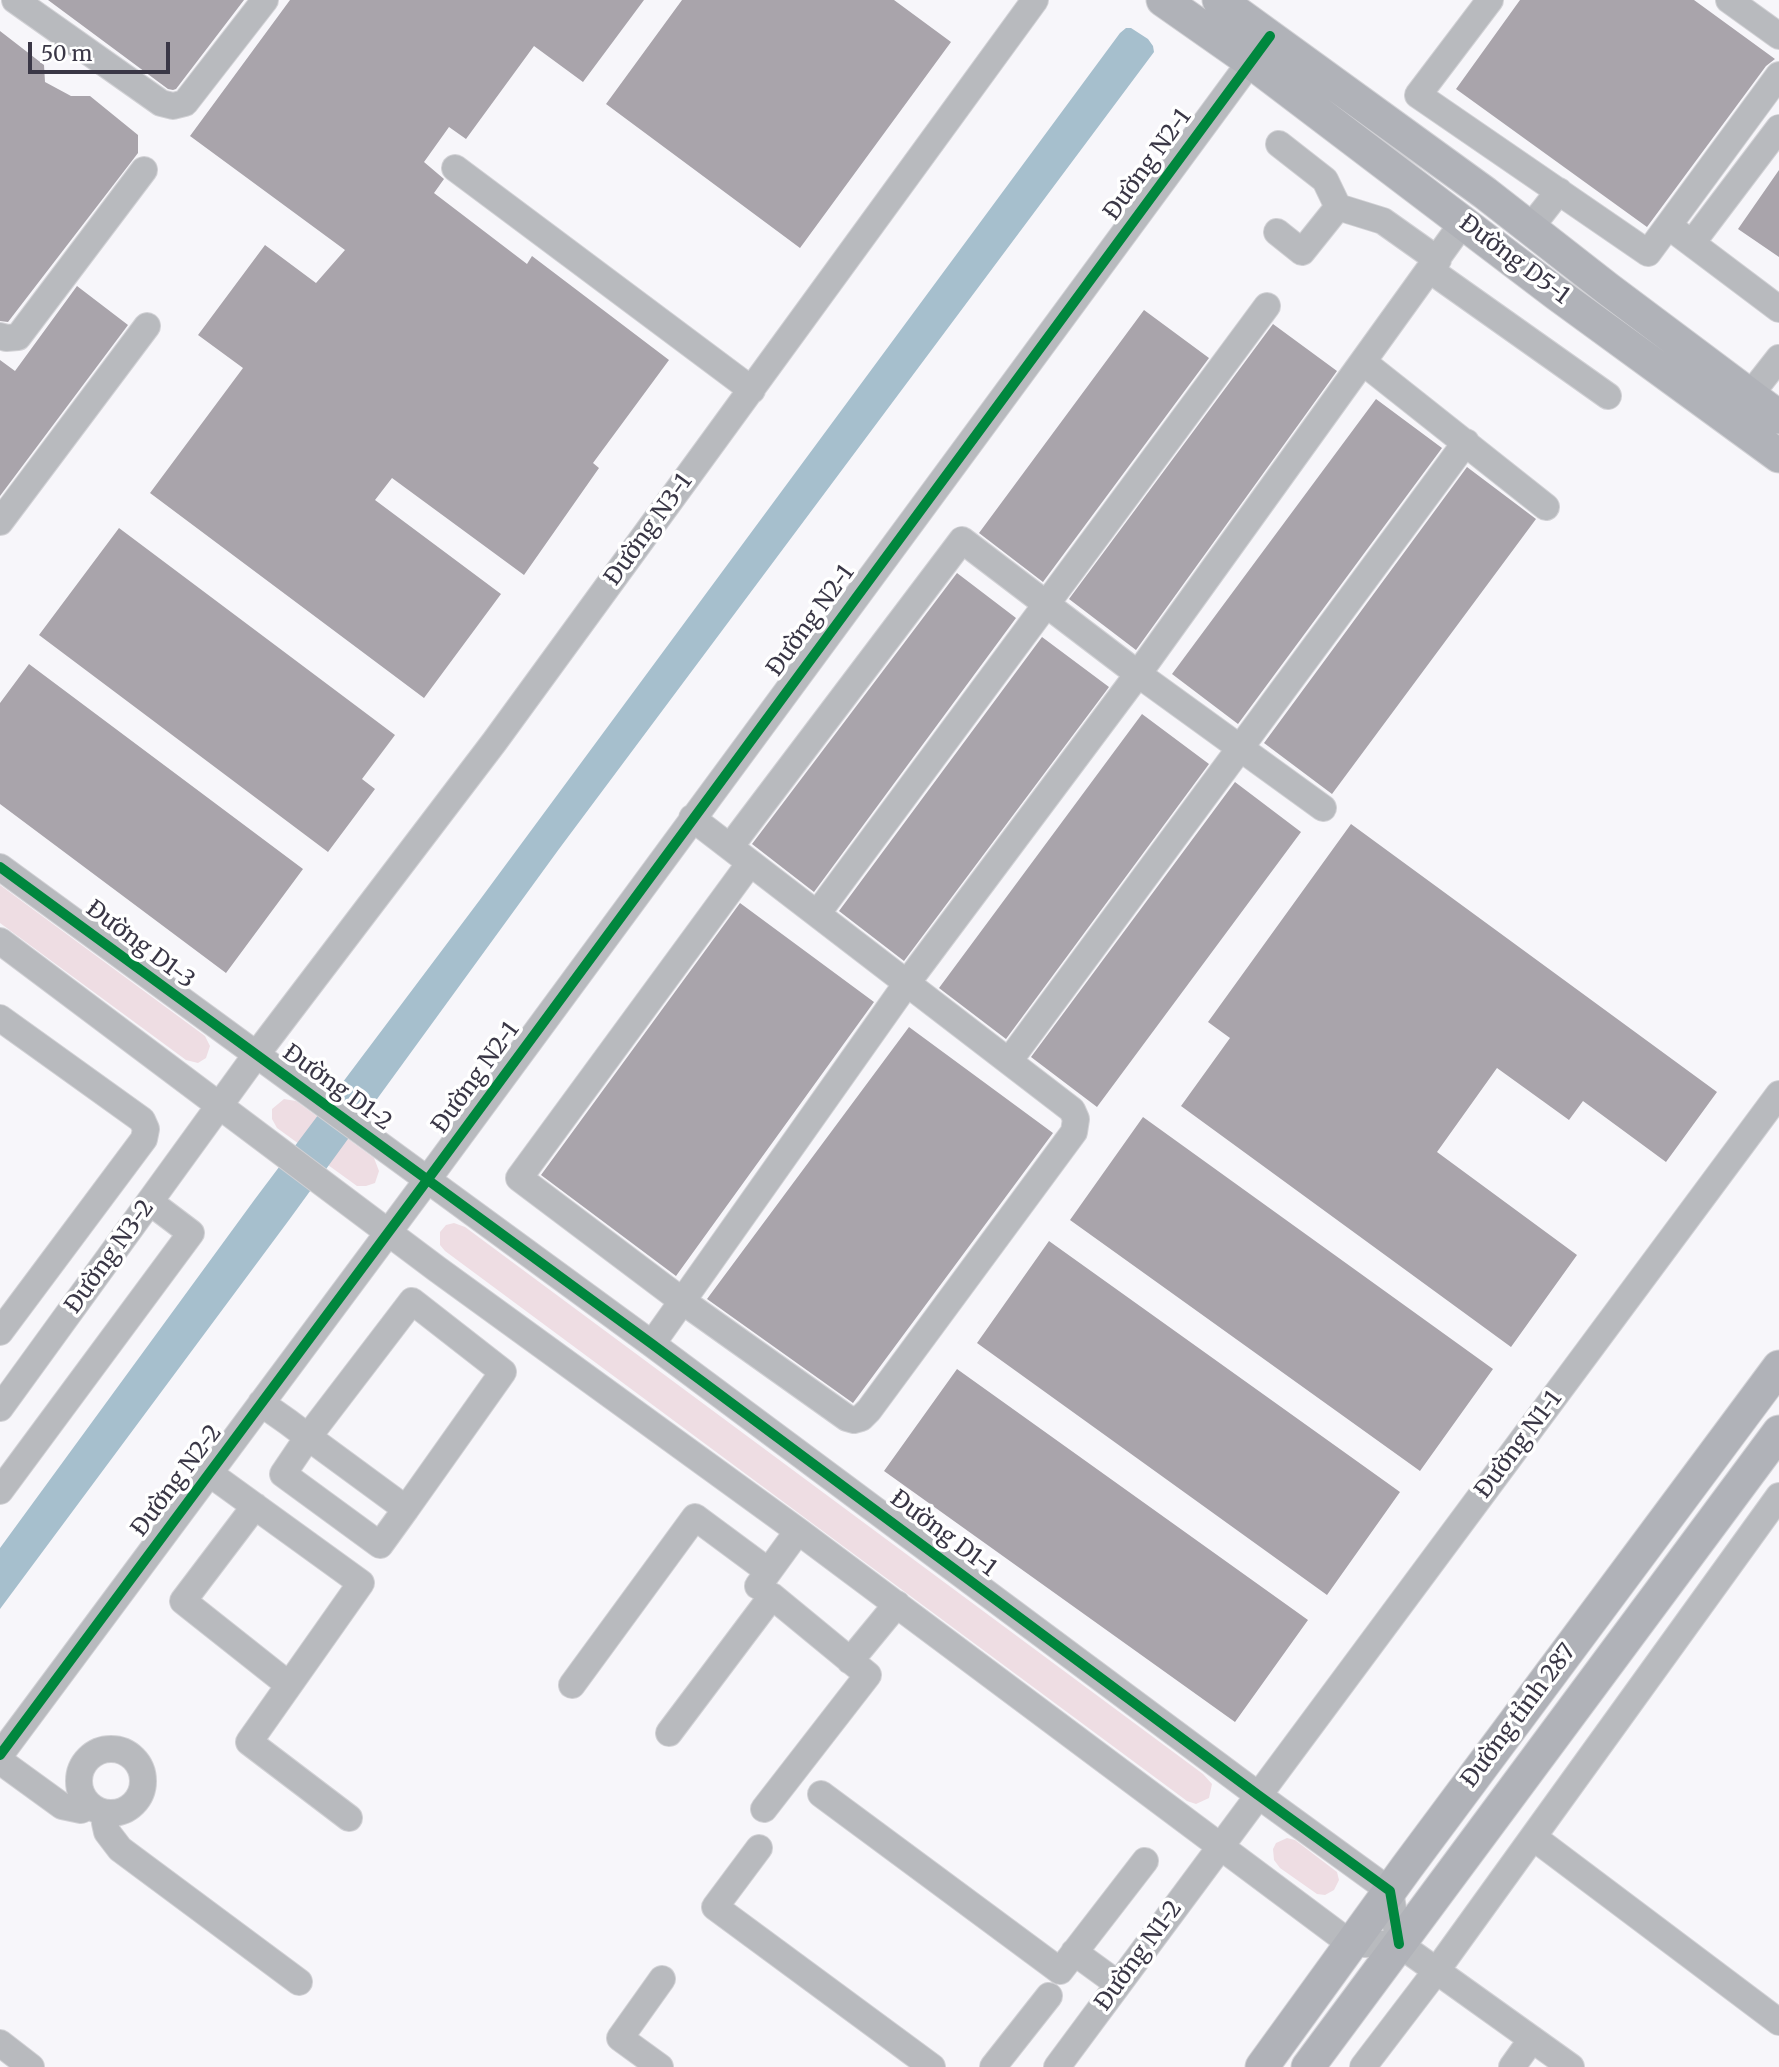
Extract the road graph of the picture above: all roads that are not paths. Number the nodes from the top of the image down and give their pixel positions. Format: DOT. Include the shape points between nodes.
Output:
graph roads {
  1 [pos="15,0"];
  2 [pos="265,0"];
  3 [pos="1035,0"];
  4 [pos="1163,0"];
  5 [pos="1219,0"];
  6 [pos="1490,0"];
  7 [pos="1729,0"];
  8 [pos="1779,36"];
  9 [pos="1260,48"];
  10 [pos="1779,75"];
  11 [pos="1779,128"];
  12 [pos="1279,144"];
  13 [pos="1510,158"];
  14 [pos="455,168"];
  15 [pos="144,170"];
  16 [pos="1559,191"];
  17 [pos="1338,207"];
  18 [pos="1507,211"];
  19 [pos="1669,225"];
  20 [pos="1474,229"];
  21 [pos="1277,232"];
  22 [pos="1692,243"];
  23 [pos="1434,265"];
  24 [pos="1267,306"];
  25 [pos="1779,309"];
  26 [pos="147,326"];
  27 [pos="0,335"];
  28 [pos="1779,358"];
  29 [pos="1363,362"];
  30 [pos="752,390"];
  31 [pos="1751,395"];
  32 [pos="1608,396"];
  33 [pos="1779,417"];
  34 [pos="1466,442"];
  35 [pos="1779,456"];
  36 [pos="1546,507"];
  37 [pos="0,522"];
  38 [pos="1046,604"];
  39 [pos="1138,674"];
  40 [pos="1240,748"];
  41 [pos="1323,808"];
  42 [pos="692,818"];
  43 [pos="740,855"];
  44 [pos="0,867"];
  45 [pos="817,914"];
  46 [pos="0,941"];
  47 [pos="907,983"];
  48 [pos="0,1018"];
  49 [pos="256,1055"];
  50 [pos="1009,1061"];
  51 [pos="1779,1094"];
  52 [pos="219,1105"];
  53 [pos="428,1179"];
  54 [pos="150,1202"];
  55 [pos="388,1232"];
  56 [pos="48,1268"];
  57 [pos="84,1294"];
  58 [pos="681,1300"];
  59 [pos="0,1332"];
  60 [pos="652,1344"];
  61 [pos="1779,1367"];
  62 [pos="261,1403"];
  63 [pos="0,1408"];
  64 [pos="1779,1432"];
  65 [pos="308,1437"];
  66 [pos="209,1473"];
  67 [pos="1766,1477"];
  68 [pos="0,1491"];
  69 [pos="1779,1496"];
  70 [pos="255,1506"];
  71 [pos="406,1509"];
  72 [pos="798,1531"];
  73 [pos="768,1572"];
  74 [pos="897,1604"];
  75 [pos="850,1661"];
  76 [pos="289,1685"];
  77 [pos="572,1685"];
  78 [pos="0,1755"];
  79 [pos="0,1761"];
  80 [pos="821,1794"];
  81 [pos="1258,1796"];
  82 [pos="764,1809"];
  83 [pos="349,1818"];
  84 [pos="1533,1837"];
  85 [pos="1221,1846"];
  86 [pos="759,1847"];
  87 [pos="1145,1861"];
  88 [pos="1390,1891"];
  89 [pos="1351,1944"];
  90 [pos="1399,1944"];
  91 [pos="1074,1952"];
  92 [pos="1437,1970"];
  93 [pos="662,1979"];
  94 [pos="299,1982"];
  95 [pos="1118,1984"];
  96 [pos="1049,1996"];
  97 [pos="1779,2022"];
  98 [pos="1532,2039"];
  99 [pos="0,2043"];
  100 [pos="31,2067"];
  101 [pos="660,2067"];
  102 [pos="932,2067"];
  103 [pos="993,2067"];
  104 [pos="1057,2067"];
  105 [pos="1262,2067"];
  106 [pos="1308,2067"];
  107 [pos="1363,2067"];
  108 [pos="1512,2067"];
  109 [pos="1571,2067"];
  1 -- 2 [label="street" via="160,103 173,106 185,103"];
  3 -- 30 [label="street, Đường N3-1"];
  4 -- 9 [label="main road"];
  5 -- 9 [label="main road"];
  6 -- 13 [label="street" via="1418,95"];
  7 -- 8 [label="street"];
  9 -- 18 [label="main road, Đường D5-1"];
  9 -- 20 [label="main road, Đường D5-1"];
  9 -- 42 [label="street, Đường N2-1"];
  10 -- 19 [label="street"];
  11 -- 22 [label="street"];
  12 -- 17 [label="street" via="1325,180"];
  13 -- 16 [label="street"];
  13 -- 18 [label="street"];
  14 -- 30 [label="street"];
  15 -- 27 [label="street" via="18,337"];
  16 -- 18 [label="street"];
  16 -- 19 [label="street" via="1648,253"];
  17 -- 21 [label="street" via="1302,252"];
  17 -- 23 [label="street" via="1383,221"];
  18 -- 20 [label="main road"];
  18 -- 31 [label="main road, Đường D5-1"];
  19 -- 22 [label="street"];
  20 -- 23 [label="street"];
  20 -- 35 [label="main road, Đường D5-1"];
  22 -- 25 [label="street"];
  23 -- 29 [label="street"];
  23 -- 32 [label="street"];
  24 -- 38 [label="street"];
  26 -- 37 [label="street"];
  28 -- 31 [label="street"];
  29 -- 34 [label="street"];
  29 -- 39 [label="street"];
  30 -- 49 [label="street, Đường N3-1" via="495,741"];
  31 -- 33 [label="main road, Đường D5-1"];
  34 -- 36 [label="street"];
  34 -- 40 [label="street"];
  38 -- 39 [label="street"];
  38 -- 43 [label="street" via="962,540"];
  38 -- 45 [label="street"];
  39 -- 40 [label="street"];
  39 -- 47 [label="street"];
  40 -- 41 [label="street"];
  40 -- 50 [label="street"];
  42 -- 43 [label="street"];
  42 -- 53 [label="street, Đường N2-1"];
  43 -- 45 [label="street"];
  43 -- 58 [label="street" via="519,1178"];
  44 -- 49 [label="street, Đường D1-3"];
  45 -- 47 [label="street"];
  46 -- 52 [label="street"];
  47 -- 50 [label="street"];
  47 -- 58 [label="street"];
  48 -- 56 [label="street" via="142,1120 146,1129 144,1139"];
  49 -- 52 [label="street, Đường N3-1"];
  49 -- 53 [label="street, Đường D1-2"];
  50 -- 58 [label="street" via="1072,1110 1074,1132 860,1418 847,1418"];
  51 -- 81 [label="street, Đường N1-1"];
  52 -- 54 [label="street, Đường N3-2"];
  52 -- 55 [label="street"];
  53 -- 55 [label="street, Đường N2-1"];
  53 -- 60 [label="street, Đường D1-1"];
  54 -- 57 [label="street, Đường N3-2"];
  54 -- 68 [label="street" via="191,1233"];
  55 -- 62 [label="street, Đường N2-2"];
  55 -- 72 [label="street"];
  56 -- 57 [label="street"];
  56 -- 59 [label="street"];
  57 -- 63 [label="street, Đường N3-2"];
  58 -- 60 [label="street"];
  60 -- 81 [label="street, Đường D1-1"];
  61 -- 88 [label="main road, Đường tỉnh 287"];
  62 -- 65 [label="street"];
  62 -- 66 [label="street, Đường N2-2"];
  64 -- 67 [label="main road, Đường tỉnh 287"];
  65 -- 71 [label="street"];
  65 -- 71 [label="street" via="283,1474 380,1545"];
  65 -- 71 [label="street" via="412,1301 503,1372"];
  66 -- 70 [label="street"];
  66 -- 78 [label="street, Đường N2-2"];
  67 -- 90 [label="main road, Đường tỉnh 287"];
  69 -- 84 [label="street"];
  70 -- 76 [label="street" via="183,1601"];
  70 -- 76 [label="street" via="360,1583"];
  72 -- 73 [label="street"];
  72 -- 74 [label="street"];
  73 -- 75 [label="street" via="660,1735 772,1596"];
  73 -- 77 [label="street" via="695,1517"];
  74 -- 75 [label="street"];
  74 -- 85 [label="street"];
  75 -- 82 [label="street" via="867,1675"];
  76 -- 83 [label="street" via="249,1742"];
  79 -- 94 [label="street" via="62,1807 98,1810 120,1849"];
  80 -- 91 [label="street" via="1060,1970"];
  81 -- 85 [label="street, Đường N1-1"];
  81 -- 88 [label="street, Đường D1-1"];
  84 -- 92 [label="street"];
  84 -- 97 [label="street"];
  85 -- 89 [label="street"];
  85 -- 95 [label="street, Đường N1-2"];
  86 -- 102 [label="street" via="715,1907"];
  87 -- 91 [label="street"];
  88 -- 89 [label="main road, Đường tỉnh 287"];
  88 -- 90 [label="street"];
  89 -- 90 [label="street"];
  89 -- 105 [label="main road, Đường tỉnh 287"];
  90 -- 92 [label="street"];
  90 -- 106 [label="main road, Đường tỉnh 287"];
  91 -- 95 [label="street"];
  92 -- 98 [label="street"];
  92 -- 107 [label="street"];
  93 -- 101 [label="street" via="620,2038"];
  95 -- 104 [label="street, Đường N1-2"];
  96 -- 103 [label="street"];
  98 -- 108 [label="street"];
  98 -- 109 [label="street"];
  99 -- 100 [label="street"];
}
